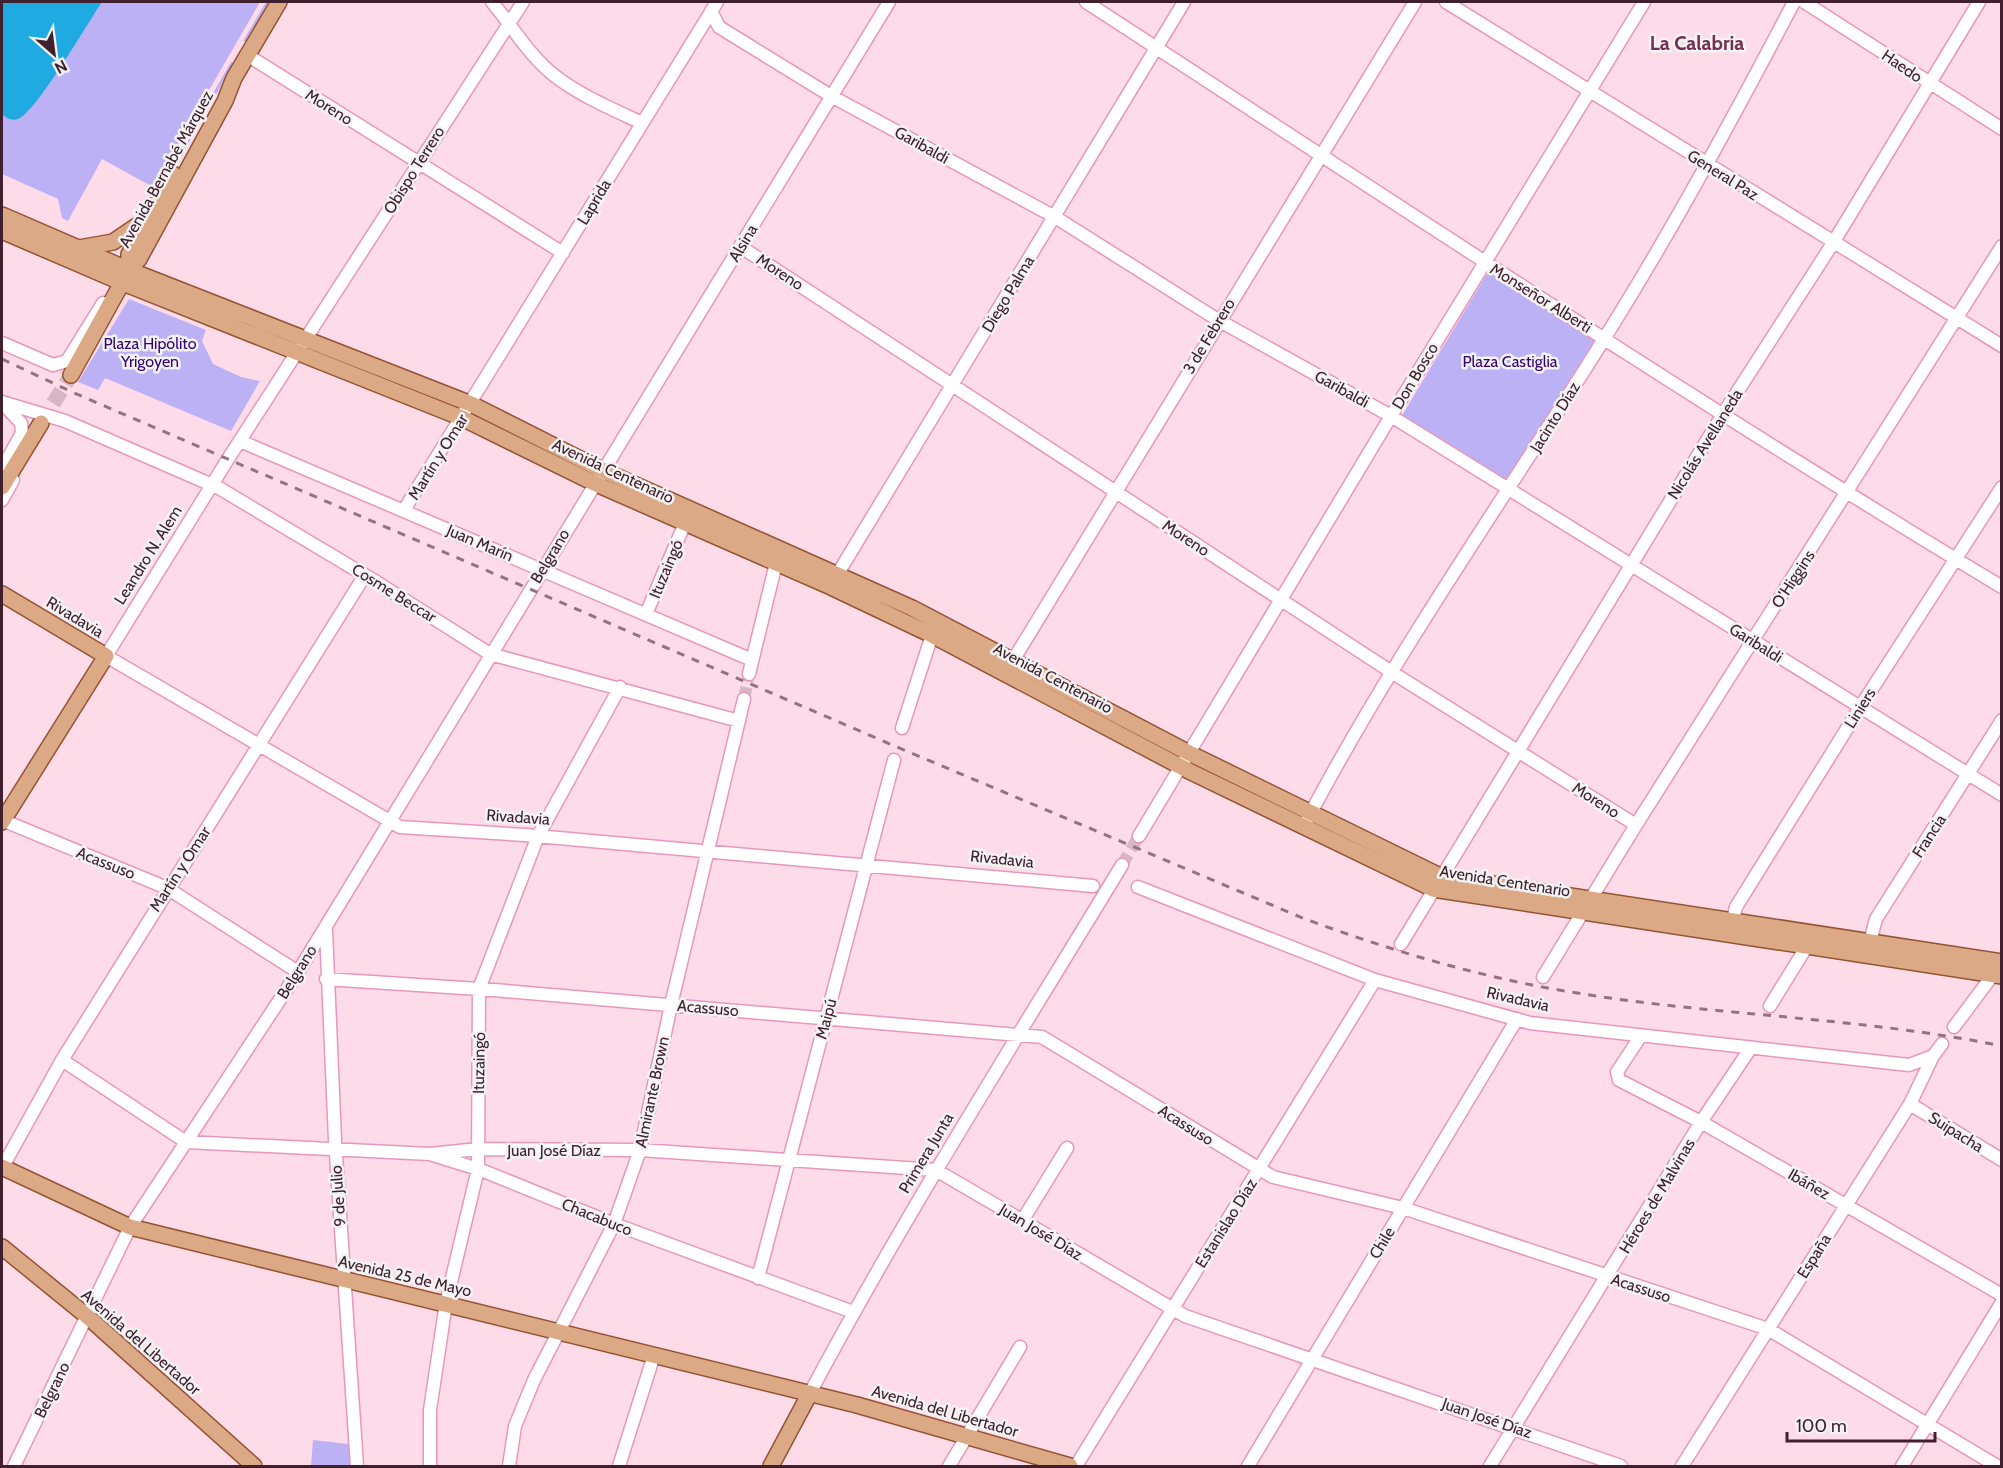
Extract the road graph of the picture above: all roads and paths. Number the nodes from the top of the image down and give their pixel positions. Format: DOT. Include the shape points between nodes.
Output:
graph roads {
  1 [pos="279,2"];
  2 [pos="492,2"];
  3 [pos="523,2"];
  4 [pos="889,2"];
  5 [pos="1086,2"];
  6 [pos="1184,2"];
  7 [pos="1415,2"];
  8 [pos="1446,2"];
  9 [pos="1644,2"];
  10 [pos="1794,2"];
  11 [pos="1804,2"];
  12 [pos="1980,2"];
  13 [pos="714,4"];
  14 [pos="510,22"];
  15 [pos="1156,47"];
  16 [pos="247,56"];
  17 [pos="234,78"];
  18 [pos="1928,84"];
  19 [pos="1589,93"];
  20 [pos="831,96"];
  21 [pos="642,123"];
  22 [pos="2001,129"];
  23 [pos="1320,153"];
  24 [pos="417,163"];
  25 [pos="1708,166"];
  26 [pos="2,215"];
  27 [pos="150,215"];
  28 [pos="1055,217"];
  29 [pos="2,231"];
  30 [pos="1833,243"];
  31 [pos="2001,246"];
  32 [pos="741,247"];
  33 [pos="80,249"];
  34 [pos="563,254"];
  35 [pos="1484,263"];
  36 [pos="126,276"];
  37 [pos="1956,318"];
  38 [pos="1218,320"];
  39 [pos="306,338"];
  40 [pos="1605,338"];
  41 [pos="2,343"];
  42 [pos="2001,346"];
  43 [pos="296,353"];
  44 [pos="71,375"];
  45 [pos="952,385"];
  46 [pos="2,403"];
  47 [pos="471,404"];
  48 [pos="1723,414"];
  49 [pos="1390,416"];
  50 [pos="462,418"];
  51 [pos="65,422"];
  52 [pos="41,423"];
  53 [pos="240,441"];
  54 [pos="2,469"];
  55 [pos="598,476"];
  56 [pos="212,485"];
  57 [pos="2,487"];
  58 [pos="2001,487"];
  59 [pos="1510,488"];
  60 [pos="1115,491"];
  61 [pos="1848,492"];
  62 [pos="2,500"];
  63 [pos="404,510"];
  64 [pos="685,524"];
  65 [pos="777,556"];
  66 [pos="1956,560"];
  67 [pos="1631,564"];
  68 [pos="543,569"];
  69 [pos="365,575"];
  70 [pos="833,581"];
  71 [pos="2001,587"];
  72 [pos="2,594"];
  73 [pos="1281,600"];
  74 [pos="646,614"];
  75 [pos="932,635"];
  76 [pos="1753,641"];
  77 [pos="490,654"];
  78 [pos="106,656"];
  79 [pos="752,660"];
  80 [pos="1009,666"];
  81 [pos="1393,673"];
  82 [pos="749,674"];
  83 [pos="620,687"];
  84 [pos="744,699"];
  85 [pos="1861,706"];
  86 [pos="2001,720"];
  87 [pos="739,721"];
  88 [pos="902,728"];
  89 [pos="259,746"];
  90 [pos="1518,751"];
  91 [pos="894,760"];
  92 [pos="1185,760"];
  93 [pos="1968,774"];
  94 [pos="2001,795"];
  95 [pos="1307,819"];
  96 [pos="2,821"];
  97 [pos="389,823"];
  98 [pos="1636,825"];
  99 [pos="538,836"];
  100 [pos="1139,836"];
  101 [pos="708,852"];
  102 [pos="867,864"];
  103 [pos="1122,865"];
  104 [pos="1436,882"];
  105 [pos="1093,886"];
  106 [pos="1138,887"];
  107 [pos="167,888"];
  108 [pos="1592,899"];
  109 [pos="1584,912"];
  110 [pos="326,926"];
  111 [pos="1731,928"];
  112 [pos="1401,944"];
  113 [pos="1807,946"];
  114 [pos="1868,948"];
  115 [pos="2000,969"];
  116 [pos="298,972"];
  117 [pos="1543,977"];
  118 [pos="326,979"];
  119 [pos="1375,980"];
  120 [pos="479,989"];
  121 [pos="671,1005"];
  122 [pos="1770,1006"];
  123 [pos="826,1019"];
  124 [pos="1517,1019"];
  125 [pos="1954,1027"];
  126 [pos="1020,1034"];
  127 [pos="1640,1037"];
  128 [pos="1942,1044"];
  129 [pos="1750,1049"];
  130 [pos="1933,1056"];
  131 [pos="62,1060"];
  132 [pos="1909,1065"];
  133 [pos="1919,1083"];
  134 [pos="1910,1104"];
  135 [pos="1701,1122"];
  136 [pos="186,1142"];
  137 [pos="1067,1148"];
  138 [pos="478,1149"];
  139 [pos="335,1150"];
  140 [pos="640,1150"];
  141 [pos="430,1154"];
  142 [pos="789,1160"];
  143 [pos="2001,1160"];
  144 [pos="2,1167"];
  145 [pos="478,1169"];
  146 [pos="936,1170"];
  147 [pos="1259,1170"];
  148 [pos="1845,1205"];
  149 [pos="1403,1209"];
  150 [pos="1022,1221"];
  151 [pos="614,1224"];
  152 [pos="130,1227"];
  153 [pos="2,1247"];
  154 [pos="1608,1277"];
  155 [pos="758,1278"];
  156 [pos="344,1281"];
  157 [pos="2001,1295"];
  158 [pos="2001,1302"];
  159 [pos="446,1303"];
  160 [pos="1172,1309"];
  161 [pos="853,1312"];
  162 [pos="88,1317"];
  163 [pos="1768,1329"];
  164 [pos="561,1332"];
  165 [pos="1020,1347"];
  166 [pos="654,1355"];
  167 [pos="1312,1358"];
  168 [pos="810,1393"];
  169 [pos="1926,1426"];
  170 [pos="1514,1428"];
  171 [pos="967,1435"];
  172 [pos="253,1466"];
  173 [pos="14,1467"];
  174 [pos="357,1467"];
  175 [pos="430,1467"];
  176 [pos="509,1467"];
  177 [pos="619,1467"];
  178 [pos="771,1467"];
  179 [pos="949,1467"];
  180 [pos="1070,1467"];
  181 [pos="1076,1467"];
  182 [pos="1248,1467"];
  183 [pos="1490,1467"];
  184 [pos="1621,1467"];
  185 [pos="1682,1467"];
  186 [pos="1902,1467"];
  187 [pos="1997,1467"];
  1 -- 16 [label="main road, Avenida Bernabé Márquez"];
  2 -- 14 [label="street"];
  3 -- 14 [label="street, Obispo Terrero"];
  4 -- 20 [label="street, Alsina"];
  5 -- 15 [label="street, Monseñor Alberti"];
  6 -- 15 [label="street, Diego Palma"];
  7 -- 23 [label="street, 3 de Febrero"];
  8 -- 19 [label="street, General Paz"];
  9 -- 19 [label="street, Don Bosco"];
  10 -- 25 [label="street, Jacinto Díaz"];
  11 -- 18 [label="street, Haedo"];
  12 -- 18 [label="street, Nicolás Avellaneda"];
  13 -- 20 [label="street, Garibaldi" via="719,27"];
  13 -- 21 [label="street, Laprida"];
  14 -- 21 [label="street" via="555,76"];
  14 -- 24 [label="street, Obispo Terrero"];
  15 -- 23 [label="street, Monseñor Alberti"];
  15 -- 28 [label="street, Diego Palma"];
  16 -- 17 [label="main road, Avenida Bernabé Márquez"];
  16 -- 24 [label="street, Moreno"];
  17 -- 27 [label="main road, Avenida Bernabé Márquez" via="216,96"];
  17 -- 36 [label="main road, Avenida Bernabé Márquez" via="139,259"];
  18 -- 22 [label="street, Haedo"];
  18 -- 30 [label="street, Nicolás Avellaneda"];
  19 -- 25 [label="street, General Paz"];
  19 -- 35 [label="street, Don Bosco"];
  20 -- 28 [label="street, Garibaldi"];
  20 -- 32 [label="street, Alsina"];
  21 -- 34 [label="street, Laprida"];
  23 -- 35 [label="street, Monseñor Alberti"];
  23 -- 38 [label="street, 3 de Febrero"];
  24 -- 34 [label="street, Moreno"];
  24 -- 39 [label="street, Obispo Terrero"];
  25 -- 30 [label="street, General Paz"];
  25 -- 40 [label="street, Jacinto Díaz"];
  26 -- 33 [label="main road"];
  27 -- 33 [label="main road" via="122,239"];
  27 -- 36 [label="main road, Avenida Bernabé Márquez" via="129,254"];
  28 -- 38 [label="street, Garibaldi"];
  28 -- 45 [label="street, Diego Palma"];
  29 -- 36 [label="main road"];
  30 -- 37 [label="street, General Paz"];
  30 -- 48 [label="street, Nicolás Avellaneda"];
  31 -- 37 [label="street, O'Higgins"];
  32 -- 45 [label="street, Moreno"];
  32 -- 55 [label="street, Alsina"];
  33 -- 36 [label="main road"];
  34 -- 47 [label="street, Laprida"];
  35 -- 40 [label="street, Monseñor Alberti"];
  35 -- 49 [label="street, Don Bosco"];
  36 -- 39 [label="main road, Avenida Centenario"];
  36 -- 41 [label="street" via="108,294 67,362 53,365"];
  36 -- 43 [label="main road, Avenida Centenario"];
  36 -- 44 [label="main road"];
  37 -- 42 [label="street, General Paz"];
  37 -- 61 [label="street, O'Higgins"];
  38 -- 49 [label="street, Garibaldi"];
  38 -- 60 [label="street, 3 de Febrero"];
  39 -- 43 [label="street, Leandro N. Alem"];
  39 -- 47 [label="main road, Avenida Centenario"];
  40 -- 48 [label="street, Monseñor Alberti"];
  40 -- 59 [label="street, Jacinto Díaz"];
  43 -- 50 [label="main road, Avenida Centenario"];
  43 -- 53 [label="street, Leandro N. Alem"];
  45 -- 60 [label="street, Moreno"];
  45 -- 70 [label="street, Diego Palma"];
  46 -- 51 [label="street, Cosme Beccar"];
  46 -- 54 [label="street" via="16,415 22,433"];
  47 -- 50 [label="street, Martín y Omar"];
  47 -- 55 [label="main road, Avenida Centenario"];
  48 -- 61 [label="street, Monseñor Alberti"];
  48 -- 67 [label="street, Nicolás Avellaneda"];
  49 -- 59 [label="street, Garibaldi"];
  49 -- 73 [label="street, Don Bosco"];
  50 -- 55 [label="main road, Avenida Centenario"];
  50 -- 63 [label="street, Martín y Omar"];
  51 -- 56 [label="street, Cosme Beccar"];
  51 -- 62 [label="street" via="44,429"];
  52 -- 57 [label="main road"];
  53 -- 56 [label="street, Leandro N. Alem"];
  53 -- 63 [label="street, Juan Marín"];
  55 -- 64 [label="main road, Avenida Centenario"];
  55 -- 65 [label="main road, Avenida Centenario"];
  55 -- 68 [label="street, Belgrano"];
  56 -- 69 [label="street, Cosme Beccar"];
  56 -- 78 [label="street, Leandro N. Alem"];
  58 -- 66 [label="street, Liniers"];
  59 -- 67 [label="street, Garibaldi"];
  59 -- 81 [label="street, Jacinto Díaz"];
  60 -- 73 [label="street, Moreno"];
  60 -- 80 [label="street, 3 de Febrero"];
  61 -- 66 [label="street, Monseñor Alberti"];
  61 -- 76 [label="street, O'Higgins"];
  63 -- 68 [label="street, Juan Marín"];
  64 -- 65 [label="main road, Avenida Centenario"];
  64 -- 74 [label="street, Ituzaingó"];
  65 -- 70 [label="main road, Avenida Centenario"];
  65 -- 79 [label="street"];
  66 -- 71 [label="street, Monseñor Alberti"];
  66 -- 85 [label="street, Liniers"];
  67 -- 76 [label="street, Garibaldi"];
  67 -- 90 [label="street, Nicolás Avellaneda"];
  68 -- 74 [label="street, Juan Marín"];
  68 -- 77 [label="street, Belgrano"];
  69 -- 77 [label="street, Cosme Beccar"];
  69 -- 89 [label="street, Martín y Omar"];
  70 -- 75 [label="main road, Avenida Centenario"];
  70 -- 80 [label="main road, Avenida Centenario" via="912,608"];
  72 -- 78 [label="main road, Rivadavia"];
  73 -- 81 [label="street, Moreno"];
  73 -- 92 [label="street, Don Bosco"];
  74 -- 79 [label="street, Juan Marín"];
  75 -- 80 [label="main road, Avenida Centenario"];
  75 -- 88 [label="street"];
  76 -- 85 [label="street, Garibaldi"];
  76 -- 98 [label="street, O'Higgins"];
  77 -- 83 [label="street, Cosme Beccar"];
  77 -- 97 [label="street, Belgrano"];
  78 -- 89 [label="street, Rivadavia"];
  78 -- 96 [label="main road, Leandro N. Alem"];
  79 -- 82 [label="street"];
  80 -- 92 [label="main road, Avenida Centenario"];
  81 -- 90 [label="street, Moreno"];
  81 -- 95 [label="street, Jacinto Díaz"];
  83 -- 87 [label="street, Cosme Beccar"];
  83 -- 99 [label="street, Ituzaingó"];
  84 -- 87 [label="street, Almirante Brown"];
  85 -- 93 [label="street, Garibaldi"];
  85 -- 111 [label="street, Liniers" via="1736,908"];
  86 -- 93 [label="street, Francia"];
  87 -- 101 [label="street, Almirante Brown"];
  89 -- 97 [label="street, Rivadavia"];
  89 -- 107 [label="street, Martín y Omar"];
  90 -- 98 [label="street, Moreno"];
  90 -- 104 [label="street, Nicolás Avellaneda"];
  91 -- 102 [label="street, Maipú"];
  92 -- 95 [label="main road, Avenida Centenario"];
  92 -- 100 [label="street"];
  93 -- 94 [label="street, Garibaldi"];
  93 -- 114 [label="street, Francia" via="1876,919"];
  95 -- 104 [label="main road, Avenida Centenario"];
  96 -- 107 [label="street, Acassuso"];
  97 -- 99 [label="street, Rivadavia" via="400,828"];
  97 -- 110 [label="street, Belgrano"];
  98 -- 108 [label="street, O'Higgins"];
  99 -- 101 [label="street, Rivadavia"];
  99 -- 120 [label="street, Ituzaingó"];
  101 -- 102 [label="street, Rivadavia"];
  101 -- 121 [label="street, Almirante Brown"];
  102 -- 105 [label="street, Rivadavia"];
  102 -- 123 [label="street, Maipú"];
  103 -- 126 [label="street, Primera Junta"];
  104 -- 108 [label="main road, Avenida Centenario"];
  104 -- 109 [label="main road, Avenida Centenario"];
  104 -- 112 [label="street"];
  106 -- 119 [label="street, Rivadavia"];
  107 -- 116 [label="street, Acassuso"];
  107 -- 131 [label="street, Martín y Omar"];
  108 -- 109 [label="street, O'Higgins"];
  108 -- 111 [label="main road, Avenida Centenario"];
  109 -- 111 [label="main road, Avenida Centenario"];
  109 -- 117 [label="street"];
  110 -- 116 [label="street, Belgrano"];
  110 -- 118 [label="street, 9 de Julio"];
  111 -- 113 [label="main road, Avenida Centenario"];
  111 -- 114 [label="main road, Avenida Centenario"];
  113 -- 114 [label="main road, Avenida Centenario"];
  113 -- 122 [label="street"];
  114 -- 115 [label="main road, Avenida Centenario"];
  115 -- 125 [label="street"];
  116 -- 136 [label="street, Belgrano"];
  118 -- 120 [label="street, Acassuso"];
  118 -- 139 [label="street, 9 de Julio"];
  119 -- 124 [label="street, Rivadavia"];
  119 -- 147 [label="street, Estanislao Díaz"];
  120 -- 121 [label="street, Acassuso"];
  120 -- 138 [label="street, Ituzaingó"];
  121 -- 123 [label="street, Acassuso"];
  121 -- 140 [label="street, Almirante Brown"];
  123 -- 126 [label="street, Acassuso"];
  123 -- 142 [label="street, Maipú"];
  124 -- 127 [label="street, Rivadavia"];
  124 -- 149 [label="street, Chile"];
  126 -- 146 [label="street, Primera Junta"];
  126 -- 147 [label="street, Acassuso" via="1042,1037"];
  127 -- 129 [label="street, Rivadavia"];
  127 -- 135 [label="street, Ibáñez" via="1617,1076 1619,1080"];
  128 -- 130 [label="street, España"];
  129 -- 132 [label="street, Rivadavia"];
  129 -- 135 [label="street, Héroes de Malvinas"];
  130 -- 132 [label="street, Rivadavia"];
  130 -- 133 [label="street, España"];
  131 -- 136 [label="street"];
  131 -- 144 [label="street, Martín y Omar"];
  132 -- 133 [label="street"];
  133 -- 134 [label="street, España"];
  134 -- 143 [label="street, Suipacha"];
  134 -- 148 [label="street, España"];
  135 -- 148 [label="street, Ibáñez"];
  135 -- 154 [label="street, Héroes de Malvinas"];
  136 -- 139 [label="street, Chacabuco"];
  136 -- 152 [label="street, Belgrano"];
  137 -- 150 [label="street"];
  138 -- 140 [label="street, Juan José Díaz"];
  138 -- 141 [label="street, Juan José Díaz"];
  138 -- 145 [label="street, Ituzaingó"];
  139 -- 141 [label="street, Chacabuco"];
  139 -- 156 [label="street, 9 de Julio"];
  140 -- 142 [label="street, Juan José Díaz"];
  140 -- 151 [label="street, Almirante Brown"];
  141 -- 145 [label="street, Chacabuco"];
  142 -- 146 [label="street, Juan José Díaz"];
  142 -- 155 [label="street, Maipú"];
  144 -- 152 [label="main road, Avenida 25 de Mayo"];
  145 -- 151 [label="street, Chacabuco"];
  145 -- 159 [label="street, Ituzaingó"];
  146 -- 150 [label="street, Juan José Díaz"];
  146 -- 161 [label="street, Primera Junta"];
  147 -- 149 [label="street, Acassuso" via="1273,1177"];
  147 -- 160 [label="street, Estanislao Díaz"];
  148 -- 157 [label="street, Ibáñez"];
  148 -- 163 [label="street, España"];
  149 -- 154 [label="street, Acassuso"];
  149 -- 167 [label="street, Chile"];
  150 -- 160 [label="street, Juan José Díaz"];
  151 -- 155 [label="street, Chacabuco"];
  151 -- 164 [label="street, Almirante Brown"];
  152 -- 156 [label="main road, Avenida 25 de Mayo"];
  152 -- 162 [label="street, Belgrano"];
  153 -- 162 [label="main road, Avenida del Libertador"];
  154 -- 163 [label="street, Acassuso"];
  154 -- 170 [label="street, Héroes de Malvinas"];
  155 -- 161 [label="street, Chacabuco"];
  156 -- 159 [label="main road, Avenida 25 de Mayo"];
  156 -- 174 [label="street, 9 de Julio"];
  158 -- 169 [label="street"];
  159 -- 164 [label="main road, Avenida 25 de Mayo"];
  159 -- 175 [label="street, Ituzaingó" via="430,1410"];
  160 -- 167 [label="street, Juan José Díaz"];
  160 -- 181 [label="street, Estanislao Díaz"];
  161 -- 168 [label="street, Primera Junta"];
  162 -- 172 [label="main road, Avenida del Libertador"];
  162 -- 173 [label="street, Belgrano"];
  163 -- 169 [label="street, Acassuso"];
  163 -- 185 [label="street, España"];
  164 -- 166 [label="main road, Avenida 25 de Mayo"];
  164 -- 176 [label="street, Almirante Brown" via="534,1380 515,1426"];
  165 -- 171 [label="street"];
  166 -- 168 [label="main road, Avenida 25 de Mayo"];
  166 -- 177 [label="street"];
  167 -- 170 [label="street, Juan José Díaz"];
  167 -- 182 [label="street, Chile"];
  168 -- 171 [label="main road, Avenida del Libertador"];
  168 -- 178 [label="main road, Primera Junta"];
  169 -- 186 [label="street"];
  169 -- 187 [label="street, Acassuso"];
  170 -- 183 [label="street, Héroes de Malvinas"];
  170 -- 184 [label="street, Juan José Díaz"];
  171 -- 179 [label="street"];
  171 -- 180 [label="main road, Avenida del Libertador"];
}
